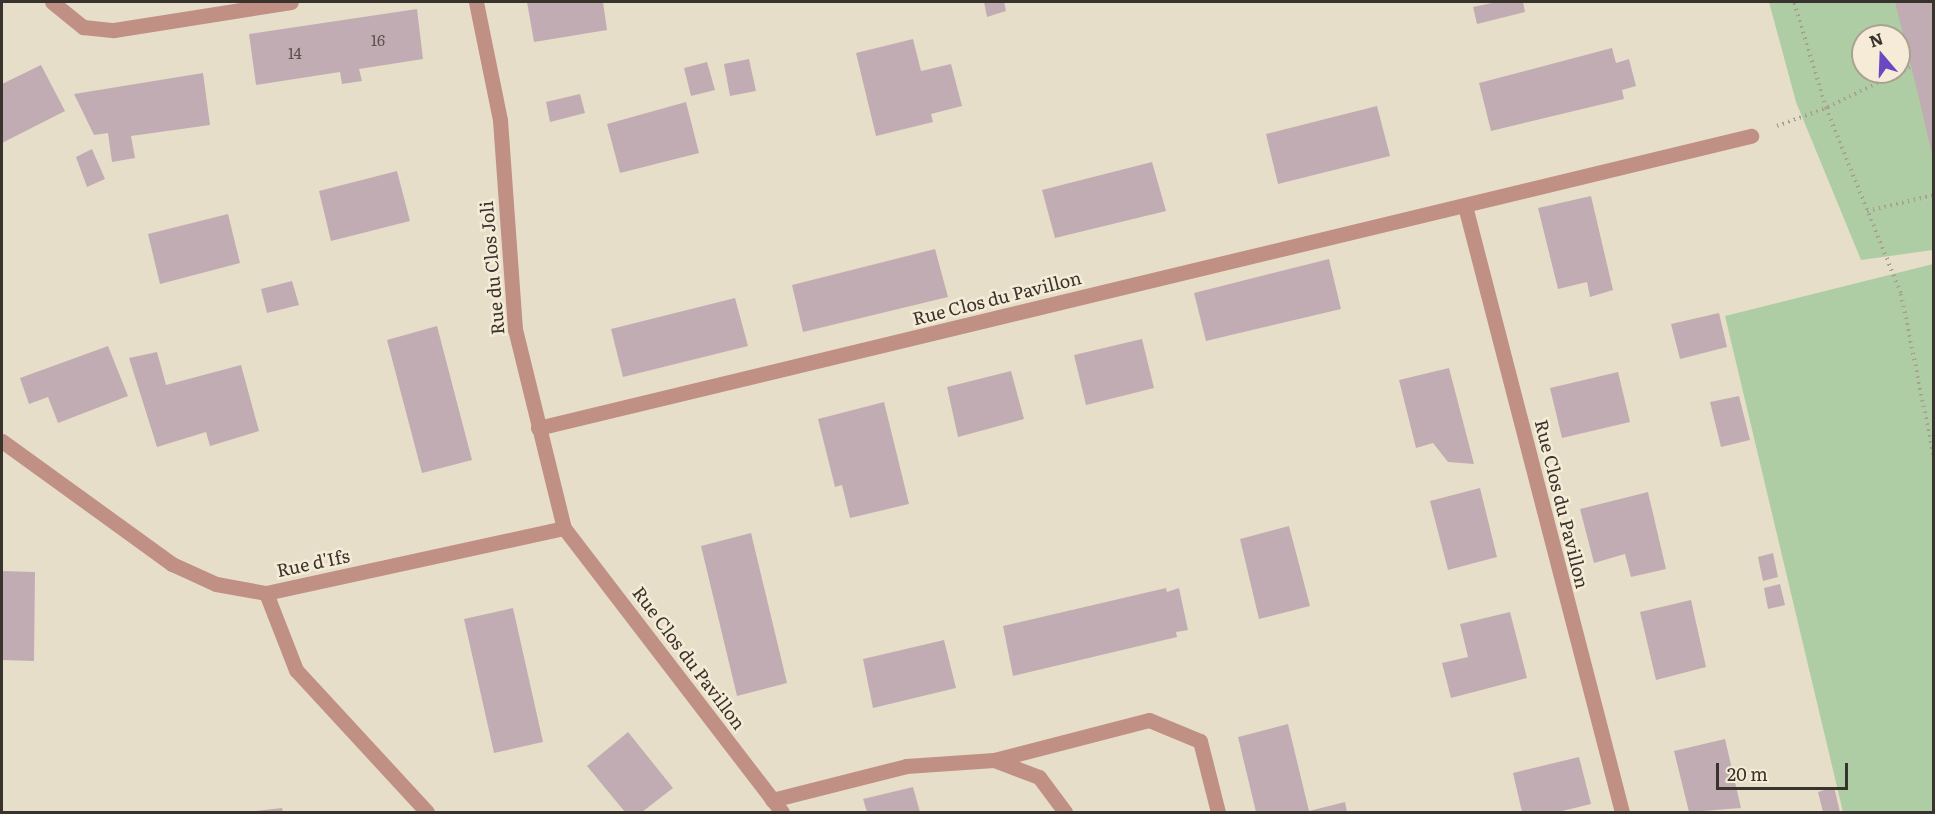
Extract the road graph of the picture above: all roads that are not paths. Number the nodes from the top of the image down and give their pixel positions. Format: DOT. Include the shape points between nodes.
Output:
graph roads {
  1 [pos="51,2"];
  2 [pos="291,2"];
  3 [pos="476,2"];
  4 [pos="1751,136"];
  5 [pos="1465,206"];
  6 [pos="538,428"];
  7 [pos="2,441"];
  8 [pos="564,528"];
  9 [pos="266,593"];
  10 [pos="994,760"];
  11 [pos="772,800"];
  12 [pos="427,813"];
  13 [pos="782,813"];
  14 [pos="1065,813"];
  15 [pos="1218,813"];
  16 [pos="1622,813"];
  1 -- 2 [label="street" via="83,27 114,30"];
  3 -- 6 [label="street, Rue du Clos Joli" via="501,120 514,328"];
  4 -- 5 [label="street, Rue Clos du Pavillon"];
  5 -- 6 [label="street, Rue Clos du Pavillon"];
  5 -- 16 [label="street, Rue Clos du Pavillon"];
  6 -- 8 [label="street, Rue du Clos Joli"];
  7 -- 9 [label="street, Rue d'Ifs" via="172,564 216,584"];
  8 -- 9 [label="street, Rue d'Ifs"];
  8 -- 11 [label="street, Rue Clos du Pavillon"];
  9 -- 12 [label="street" via="296,670"];
  10 -- 11 [label="street" via="906,766"];
  10 -- 14 [label="street" via="1039,777"];
  10 -- 15 [label="street" via="1149,720 1200,741"];
  11 -- 13 [label="street, Rue Clos du Pavillon"];
}
